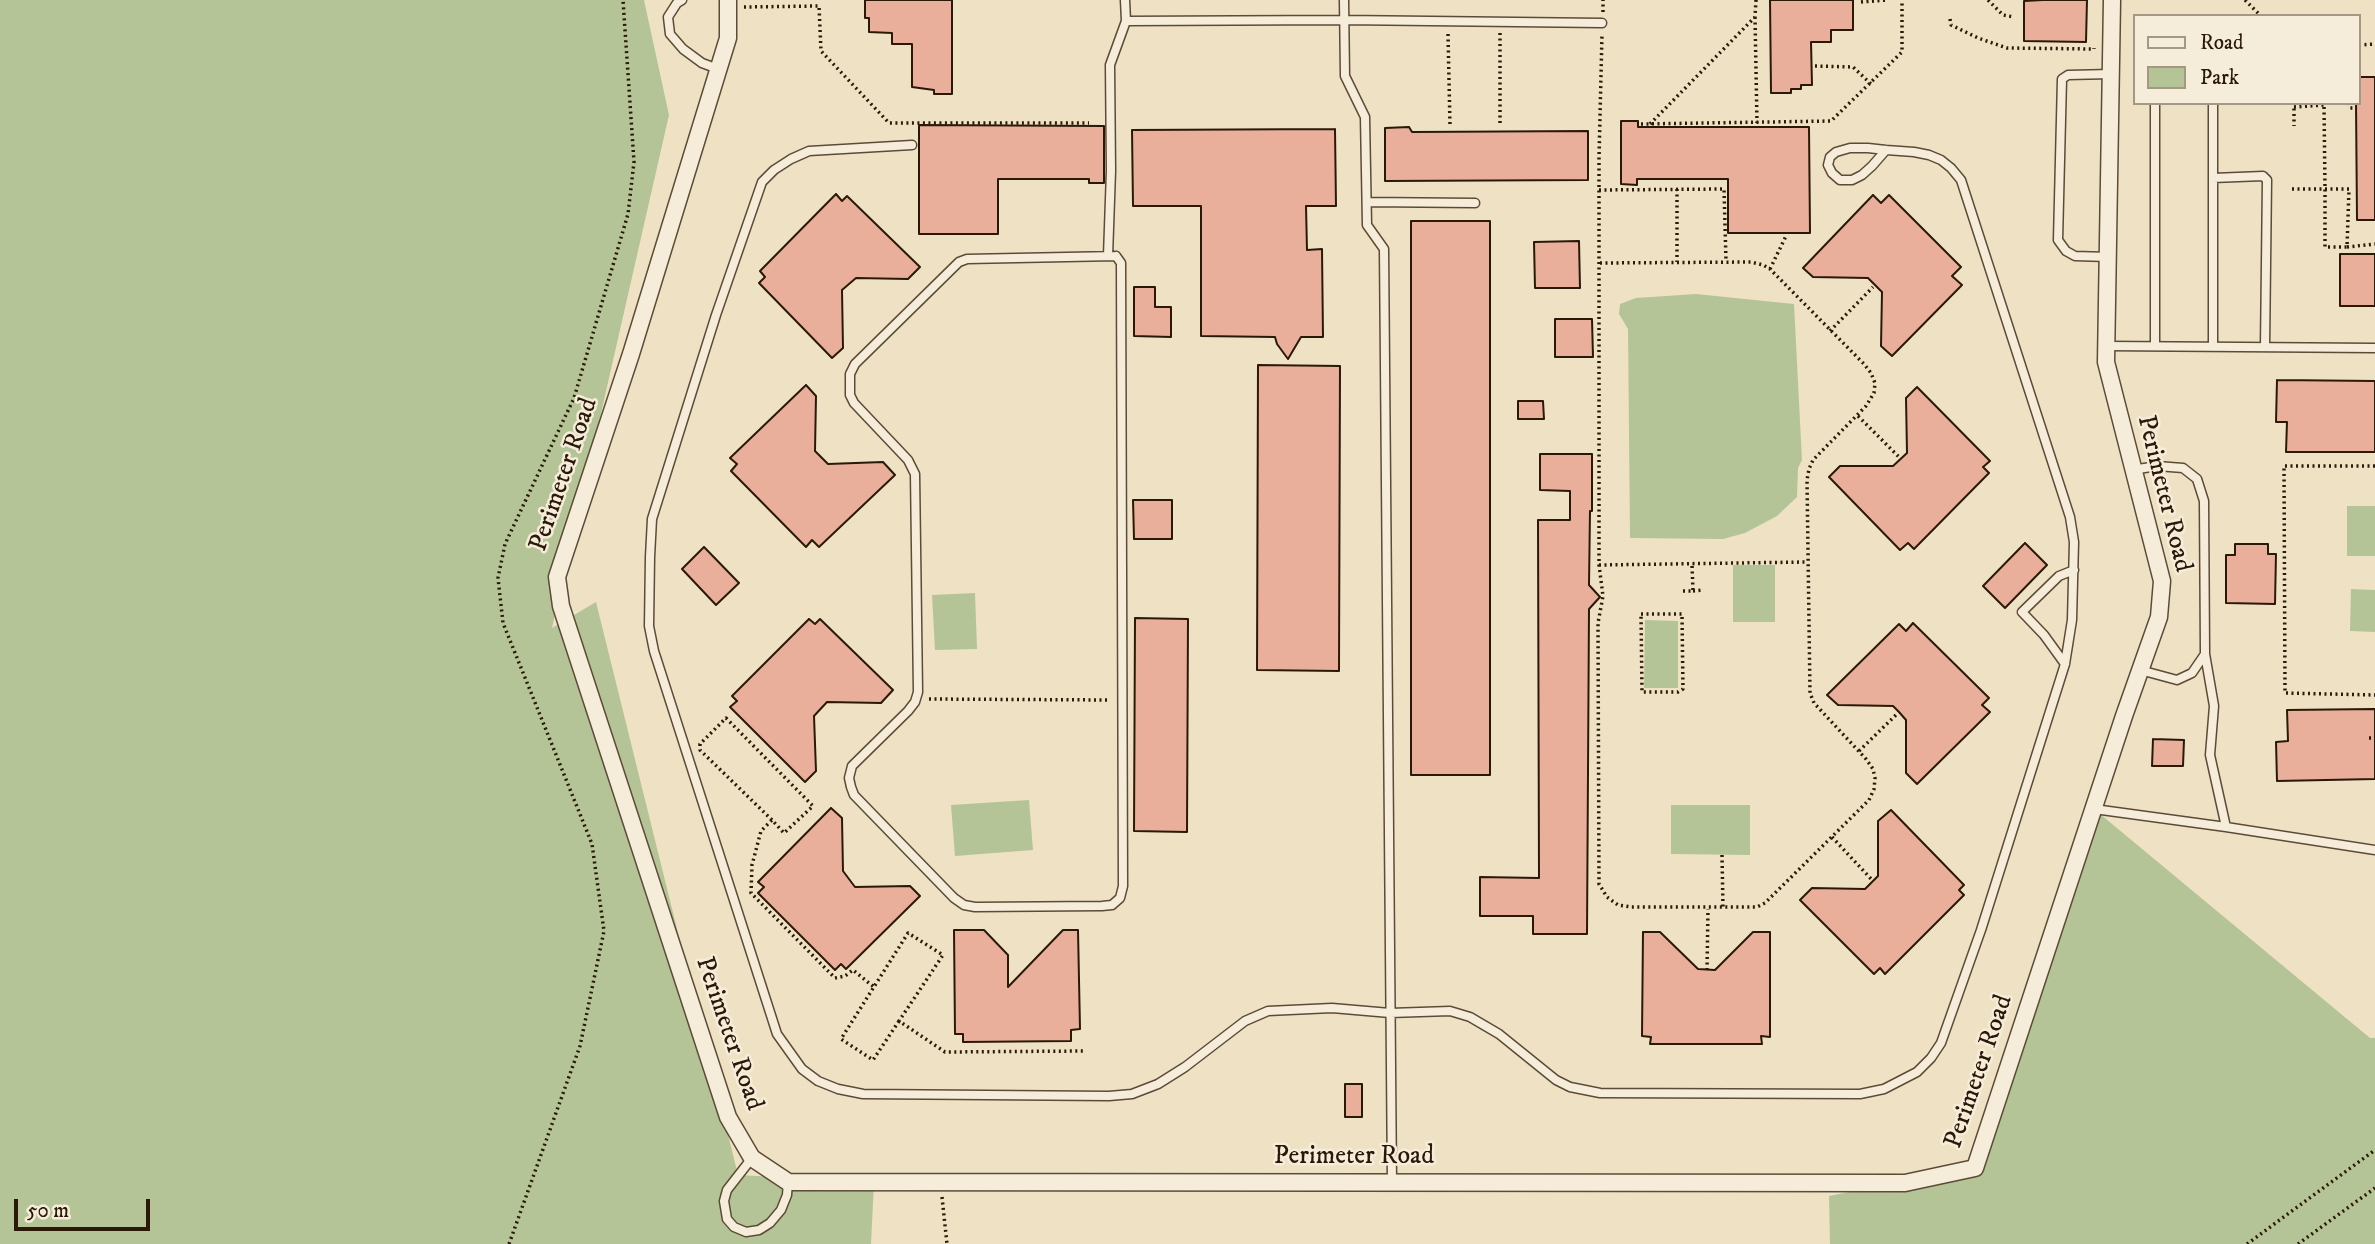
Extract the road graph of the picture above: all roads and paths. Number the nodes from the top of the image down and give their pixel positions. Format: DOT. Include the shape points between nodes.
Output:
graph roads {
  1 [pos="682,0"];
  2 [pos="1125,0"];
  3 [pos="1344,0"];
  4 [pos="1603,0"];
  5 [pos="1756,0"];
  6 [pos="1887,0"];
  7 [pos="1902,0"];
  8 [pos="1988,0"];
  9 [pos="2112,0"];
  10 [pos="2245,0"];
  11 [pos="1867,1"];
  12 [pos="1861,2"];
  13 [pos="728,4"];
  14 [pos="2259,14"];
  15 [pos="1755,17"];
  16 [pos="2014,17"];
  17 [pos="1950,19"];
  18 [pos="1344,20"];
  19 [pos="1126,21"];
  20 [pos="1448,22"];
  21 [pos="1500,22"];
  22 [pos="1602,23"];
  23 [pos="2094,37"];
  24 [pos="1815,66"];
  25 [pos="718,69"];
  26 [pos="2111,74"];
  27 [pos="1871,84"];
  28 [pos="2155,105"];
  29 [pos="2213,105"];
  30 [pos="2294,105"];
  31 [pos="2324,105"];
  32 [pos="2349,105"];
  33 [pos="2354,108"];
  34 [pos="1089,123"];
  35 [pos="1757,123"];
  36 [pos="1641,124"];
  37 [pos="1650,124"];
  38 [pos="1450,126"];
  39 [pos="1500,126"];
  40 [pos="2294,126"];
  41 [pos="912,145"];
  42 [pos="1886,150"];
  43 [pos="2213,178"];
  44 [pos="1677,189"];
  45 [pos="2292,189"];
  46 [pos="2325,189"];
  47 [pos="1599,190"];
  48 [pos="1367,202"];
  49 [pos="1475,203"];
  50 [pos="1786,236"];
  51 [pos="2375,244"];
  52 [pos="2347,247"];
  53 [pos="1108,256"];
  54 [pos="2108,257"];
  55 [pos="1677,262"];
  56 [pos="1726,262"];
  57 [pos="1600,263"];
  58 [pos="1770,269"];
  59 [pos="1873,287"];
  60 [pos="1830,331"];
  61 [pos="2106,346"];
  62 [pos="2155,346"];
  63 [pos="2213,347"];
  64 [pos="2265,347"];
  65 [pos="2375,348"];
  66 [pos="1858,416"];
  67 [pos="1900,459"];
  68 [pos="2375,466"];
  69 [pos="2132,470"];
  70 [pos="1807,562"];
  71 [pos="1600,565"];
  72 [pos="1692,565"];
  73 [pos="2074,570"];
  74 [pos="1683,590"];
  75 [pos="1704,590"];
  76 [pos="1693,591"];
  77 [pos="2205,654"];
  78 [pos="2065,664"];
  79 [pos="2140,670"];
  80 [pos="1678,692"];
  81 [pos="2375,695"];
  82 [pos="916,699"];
  83 [pos="1122,700"];
  84 [pos="1899,712"];
  85 [pos="2369,738"];
  86 [pos="2375,738"];
  87 [pos="1859,751"];
  88 [pos="2094,809"];
  89 [pos="772,820"];
  90 [pos="2226,827"];
  91 [pos="1832,837"];
  92 [pos="2375,850"];
  93 [pos="1722,855"];
  94 [pos="1873,881"];
  95 [pos="1708,908"];
  96 [pos="1723,908"];
  97 [pos="1707,970"];
  98 [pos="874,987"];
  99 [pos="1390,1013"];
  100 [pos="899,1021"];
  101 [pos="1085,1051"];
  102 [pos="2375,1150"];
  103 [pos="752,1158"];
  104 [pos="788,1182"];
  105 [pos="941,1182"];
  106 [pos="1392,1182"];
  107 [pos="2375,1188"];
  108 [pos="947,1244"];
  109 [pos="2247,1244"];
  110 [pos="2298,1244"];
  1 -- 25 [label="lane" via="668,17 670,34 683,50"];
  2 -- 19 [label="lane"];
  3 -- 18 [label="lane"];
  4 -- 22 [label="path"];
  5 -- 15 [label="path"];
  6 -- 11 [label="path"];
  7 -- 27 [label="path" via="1902,52"];
  8 -- 16 [label="path" via="2003,15"];
  9 -- 26 [label="street, Perimeter Road"];
  10 -- 14 [label="path"];
  11 -- 12 [label="path"];
  13 -- 25 [label="street, Perimeter Road" via="728,38"];
  13 -- 34 [label="path" via="819,6 821,51 889,123"];
  15 -- 35 [label="path"];
  15 -- 37 [label="path"];
  17 -- 23 [label="path" via="1951,25 2007,48 2094,49"];
  18 -- 19 [label="lane"];
  18 -- 20 [label="lane"];
  18 -- 48 [label="lane" via="1345,76 1365,117"];
  19 -- 53 [label="lane" via="1110,65"];
  20 -- 21 [label="lane"];
  20 -- 38 [label="path"];
  21 -- 22 [label="lane"];
  21 -- 39 [label="path"];
  22 -- 47 [label="path"];
  24 -- 27 [label="path" via="1853,66"];
  25 -- 103 [label="street, Perimeter Road" via="557,577 561,606 723,1104"];
  26 -- 54 [label="street, Perimeter Road"];
  26 -- 54 [label="lane" via="2062,79 2059,212 2059,240 2066,251 2075,256"];
  27 -- 35 [label="path" via="1831,121"];
  28 -- 62 [label="lane"];
  29 -- 43 [label="lane"];
  30 -- 40 [label="path"];
  31 -- 46 [label="path"];
  32 -- 33 [label="path"];
  35 -- 37 [label="path"];
  36 -- 37 [label="path"];
  41 -- 99 [label="lane" via="809,151 762,182 652,519 649,626 654,651 777,1034 802,1069 818,1081 863,1094 1109,1096 1132,1094 1158,1084 1245,1021 1268,1011 1332,1008"];
  42 -- 42 [label="lane" via="1852,180 1840,180 1828,165 1836,152 1850,148"];
  42 -- 73 [label="lane" via="1941,160 1961,180 2070,517"];
  43 -- 63 [label="lane"];
  43 -- 64 [label="lane" via="2263,176 2267,180"];
  44 -- 47 [label="path"];
  44 -- 55 [label="path"];
  44 -- 56 [label="path" via="1724,189"];
  45 -- 46 [label="path"];
  46 -- 52 [label="path" via="2325,247"];
  46 -- 52 [label="path" via="2349,188"];
  47 -- 57 [label="path"];
  48 -- 49 [label="lane"];
  48 -- 99 [label="lane" via="1367,225 1384,249"];
  50 -- 58 [label="path"];
  51 -- 52 [label="path"];
  53 -- 82 [label="lane" via="959,262 850,374 854,403 908,460 915,474"];
  53 -- 83 [label="lane" via="1121,262"];
  54 -- 61 [label="street, Perimeter Road"];
  55 -- 56 [label="path"];
  55 -- 57 [label="path"];
  56 -- 58 [label="path" via="1751,262"];
  57 -- 71 [label="path"];
  58 -- 60 [label="path"];
  59 -- 60 [label="path"];
  60 -- 66 [label="path" via="1864,364 1875,383 1874,393"];
  61 -- 62 [label="lane"];
  61 -- 69 [label="street, Perimeter Road"];
  62 -- 63 [label="lane"];
  63 -- 64 [label="lane"];
  64 -- 65 [label="lane"];
  66 -- 67 [label="path"];
  66 -- 70 [label="path" via="1809,469"];
  68 -- 81 [label="path" via="2284,466 2285,694"];
  69 -- 77 [label="lane" via="2183,468 2197,479 2204,501"];
  69 -- 79 [label="street, Perimeter Road" via="2162,581 2159,617"];
  70 -- 72 [label="path"];
  70 -- 87 [label="path" via="1810,693"];
  71 -- 72 [label="path"];
  71 -- 95 [label="path" via="1599,884 1618,905"];
  72 -- 76 [label="path"];
  73 -- 78 [label="lane"];
  73 -- 78 [label="lane" via="2059,576 2022,612"];
  74 -- 76 [label="path"];
  75 -- 76 [label="path"];
  77 -- 79 [label="lane" via="2192,673 2177,680"];
  77 -- 90 [label="lane" via="2214,706 2210,755"];
  78 -- 99 [label="lane" via="1941,1043 1931,1059 1903,1081 1860,1094 1583,1091 1556,1080 1499,1034 1469,1017 1450,1011"];
  79 -- 88 [label="street, Perimeter Road"];
  80 -- 80 [label="path" via="1642,692 1641,614 1682,614 1683,689"];
  82 -- 83 [label="path"];
  82 -- 83 [label="lane" via="852,766 850,787 954,898 975,907 1102,906 1120,898"];
  84 -- 87 [label="path"];
  85 -- 86 [label="path"];
  87 -- 91 [label="path" via="1873,769 1874,789"];
  88 -- 90 [label="lane"];
  88 -- 106 [label="street, Perimeter Road" via="1975,1168 1905,1183"];
  89 -- 89 [label="path" via="784,834 813,806 726,718 700,744 700,750"];
  89 -- 98 [label="path" via="758,838 751,893 835,978 853,970"];
  90 -- 92 [label="lane"];
  91 -- 94 [label="path"];
  91 -- 96 [label="path" via="1765,904"];
  93 -- 96 [label="path"];
  95 -- 96 [label="path"];
  95 -- 97 [label="path"];
  98 -- 100 [label="path" via="841,1039 873,1060"];
  98 -- 100 [label="path" via="908,933 943,955"];
  99 -- 106 [label="lane"];
  100 -- 101 [label="path" via="945,1052"];
  102 -- 109 [label="path"];
  103 -- 104 [label="street, Perimeter Road"];
  103 -- 104 [label="lane" via="724,1201 727,1219 734,1227 746,1232 770,1223 781,1210"];
  104 -- 105 [label="street, Perimeter Road"];
  105 -- 106 [label="street, Perimeter Road"];
  105 -- 108 [label="path"];
  107 -- 110 [label="path"];
}
